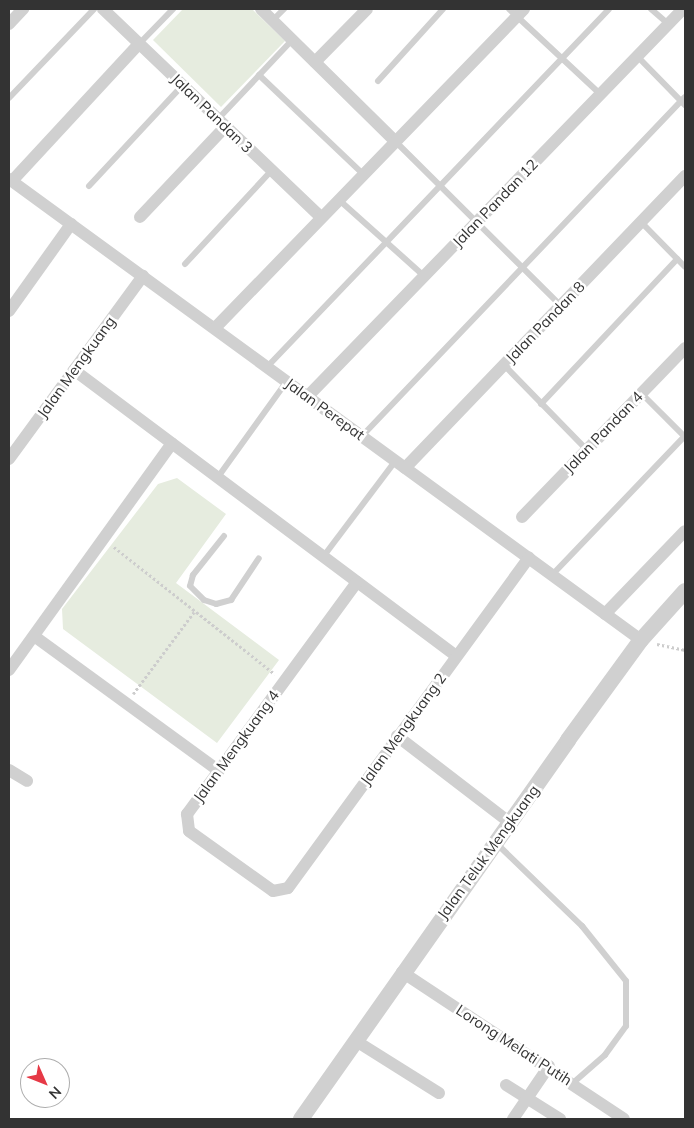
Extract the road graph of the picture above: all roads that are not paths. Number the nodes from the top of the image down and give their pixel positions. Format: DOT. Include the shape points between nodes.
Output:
graph roads {
  1 [pos="23,9"];
  2 [pos="94,9"];
  3 [pos="103,9"];
  4 [pos="173,9"];
  5 [pos="261,9"];
  6 [pos="284,9"];
  7 [pos="367,9"];
  8 [pos="443,9"];
  9 [pos="609,9"];
  10 [pos="651,9"];
  11 [pos="683,9"];
  12 [pos="516,11"];
  13 [pos="273,20"];
  14 [pos="9,24"];
  15 [pos="668,24"];
  16 [pos="293,39"];
  17 [pos="139,44"];
  18 [pos="637,56"];
  19 [pos="562,58"];
  20 [pos="315,62"];
  21 [pos="259,74"];
  22 [pos="378,81"];
  23 [pos="182,85"];
  24 [pos="600,94"];
  25 [pos="9,98"];
  26 [pos="684,101"];
  27 [pos="222,122"];
  28 [pos="394,140"];
  29 [pos="272,170"];
  30 [pos="362,173"];
  31 [pos="685,176"];
  32 [pos="11,180"];
  33 [pos="90,186"];
  34 [pos="441,186"];
  35 [pos="338,199"];
  36 [pos="140,217"];
  37 [pos="321,217"];
  38 [pos="477,222"];
  39 [pos="641,222"];
  40 [pos="71,224"];
  41 [pos="387,242"];
  42 [pos="677,260"];
  43 [pos="185,264"];
  44 [pos="685,267"];
  45 [pos="523,268"];
  46 [pos="143,276"];
  47 [pos="424,276"];
  48 [pos="561,306"];
  49 [pos="9,311"];
  50 [pos="215,328"];
  51 [pos="685,348"];
  52 [pos="504,365"];
  53 [pos="267,366"];
  54 [pos="74,370"];
  55 [pos="287,381"];
  56 [pos="641,393"];
  57 [pos="308,396"];
  58 [pos="541,404"];
  59 [pos="362,436"];
  60 [pos="685,436"];
  61 [pos="172,443"];
  62 [pos="13,444"];
  63 [pos="587,450"];
  64 [pos="9,459"];
  65 [pos="401,464"];
  66 [pos="218,478"];
  67 [pos="522,517"];
  68 [pos="685,531"];
  69 [pos="224,536"];
  70 [pos="323,556"];
  71 [pos="259,558"];
  72 [pos="529,558"];
  73 [pos="552,575"];
  74 [pos="357,582"];
  75 [pos="685,591"];
  76 [pos="605,614"];
  77 [pos="34,636"];
  78 [pos="641,640"];
  79 [pos="456,656"];
  80 [pos="9,670"];
  81 [pos="397,736"];
  82 [pos="9,770"];
  83 [pos="218,770"];
  84 [pos="27,781"];
  85 [pos="510,822"];
  86 [pos="495,842"];
  87 [pos="273,891"];
  88 [pos="402,972"];
  89 [pos="356,1041"];
  90 [pos="549,1066"];
  91 [pos="573,1084"];
  92 [pos="506,1085"];
  93 [pos="439,1093"];
  94 [pos="527,1098"];
  95 [pos="301,1119"];
  96 [pos="513,1119"];
  97 [pos="560,1119"];
  98 [pos="624,1119"];
  1 -- 14 [label="street"];
  2 -- 25 [label="lane"];
  3 -- 17 [label="street, Jalan Pandan 3"];
  4 -- 17 [label="lane"];
  5 -- 13 [label="street"];
  6 -- 13 [label="lane"];
  7 -- 20 [label="street"];
  8 -- 22 [label="lane"];
  9 -- 19 [label="lane"];
  10 -- 15 [label="lane"];
  11 -- 15 [label="street, Jalan Pandan 12"];
  12 -- 19 [label="lane"];
  12 -- 28 [label="street"];
  13 -- 16 [label="street"];
  15 -- 18 [label="street, Jalan Pandan 12"];
  16 -- 20 [label="street"];
  16 -- 21 [label="lane"];
  17 -- 23 [label="street, Jalan Pandan 3"];
  17 -- 32 [label="street"];
  18 -- 24 [label="street, Jalan Pandan 12"];
  18 -- 26 [label="lane"];
  19 -- 24 [label="lane"];
  19 -- 34 [label="lane"];
  20 -- 28 [label="street"];
  21 -- 27 [label="lane"];
  21 -- 30 [label="lane"];
  23 -- 27 [label="street, Jalan Pandan 3"];
  23 -- 33 [label="lane"];
  24 -- 38 [label="street, Jalan Pandan 12"];
  26 -- 45 [label="lane"];
  27 -- 29 [label="street, Jalan Pandan 3"];
  27 -- 36 [label="street"];
  28 -- 30 [label="street"];
  28 -- 34 [label="lane"];
  29 -- 37 [label="street, Jalan Pandan 3"];
  29 -- 43 [label="lane"];
  30 -- 35 [label="street"];
  31 -- 39 [label="street, Jalan Pandan 8"];
  32 -- 40 [label="street, Jalan Perepat"];
  34 -- 38 [label="lane"];
  34 -- 41 [label="lane"];
  35 -- 37 [label="street"];
  35 -- 41 [label="lane"];
  37 -- 50 [label="street"];
  38 -- 45 [label="lane"];
  38 -- 47 [label="street, Jalan Pandan 12"];
  39 -- 42 [label="lane"];
  39 -- 48 [label="street, Jalan Pandan 8"];
  40 -- 46 [label="street, Jalan Perepat"];
  40 -- 49 [label="street"];
  41 -- 47 [label="lane"];
  41 -- 53 [label="lane"];
  42 -- 44 [label="lane"];
  42 -- 58 [label="lane"];
  45 -- 48 [label="lane"];
  45 -- 59 [label="lane"];
  46 -- 50 [label="street, Jalan Perepat"];
  46 -- 54 [label="street, Jalan Mengkuang"];
  47 -- 57 [label="street, Jalan Pandan 12"];
  48 -- 52 [label="street, Jalan Pandan 8"];
  50 -- 53 [label="street, Jalan Perepat"];
  51 -- 56 [label="street, Jalan Pandan 4"];
  52 -- 58 [label="lane"];
  52 -- 65 [label="street, Jalan Pandan 8"];
  53 -- 55 [label="street, Jalan Perepat"];
  54 -- 61 [label="street"];
  54 -- 62 [label="street, Jalan Mengkuang"];
  55 -- 57 [label="street, Jalan Perepat"];
  55 -- 66 [label="lane"];
  56 -- 60 [label="lane"];
  56 -- 63 [label="street, Jalan Pandan 4"];
  57 -- 59 [label="street, Jalan Perepat"];
  58 -- 63 [label="lane"];
  59 -- 65 [label="street, Jalan Perepat"];
  60 -- 73 [label="lane"];
  61 -- 66 [label="street"];
  61 -- 77 [label="street"];
  62 -- 64 [label="street, Jalan Mengkuang"];
  63 -- 67 [label="street, Jalan Pandan 4"];
  65 -- 70 [label="lane"];
  65 -- 72 [label="street, Jalan Perepat"];
  66 -- 70 [label="street"];
  68 -- 76 [label="street"];
  69 -- 71 [label="lane" via="193,575 190,586 204,600 216,604 231,600"];
  70 -- 74 [label="street"];
  72 -- 73 [label="street, Jalan Perepat"];
  72 -- 79 [label="street, Jalan Mengkuang 2"];
  73 -- 76 [label="street, Jalan Perepat"];
  74 -- 79 [label="street"];
  74 -- 83 [label="street, Jalan Mengkuang 4"];
  75 -- 78 [label="street, Jalan Teluk Mengkuang"];
  76 -- 78 [label="street, Jalan Perepat"];
  77 -- 80 [label="street"];
  77 -- 83 [label="street"];
  78 -- 85 [label="street, Jalan Teluk Mengkuang"];
  79 -- 81 [label="street, Jalan Mengkuang 2"];
  81 -- 85 [label="street"];
  81 -- 87 [label="street, Jalan Mengkuang 2" via="288,888"];
  82 -- 84 [label="street"];
  83 -- 87 [label="street, Jalan Mengkuang 4" via="187,814 190,831"];
  85 -- 86 [label="street, Jalan Teluk Mengkuang"];
  86 -- 88 [label="street, Jalan Teluk Mengkuang"];
  86 -- 91 [label="lane" via="582,926 626,981 626,1026 605,1055"];
  88 -- 89 [label="street, Jalan Teluk Mengkuang"];
  88 -- 90 [label="street, Lorong Melati Putih"];
  89 -- 93 [label="street"];
  89 -- 95 [label="street, Jalan Teluk Mengkuang"];
  90 -- 91 [label="street, Lorong Melati Putih"];
  90 -- 94 [label="street"];
  91 -- 98 [label="street, Lorong Melati Putih"];
  92 -- 94 [label="street"];
  94 -- 96 [label="street"];
  94 -- 97 [label="street"];
}
